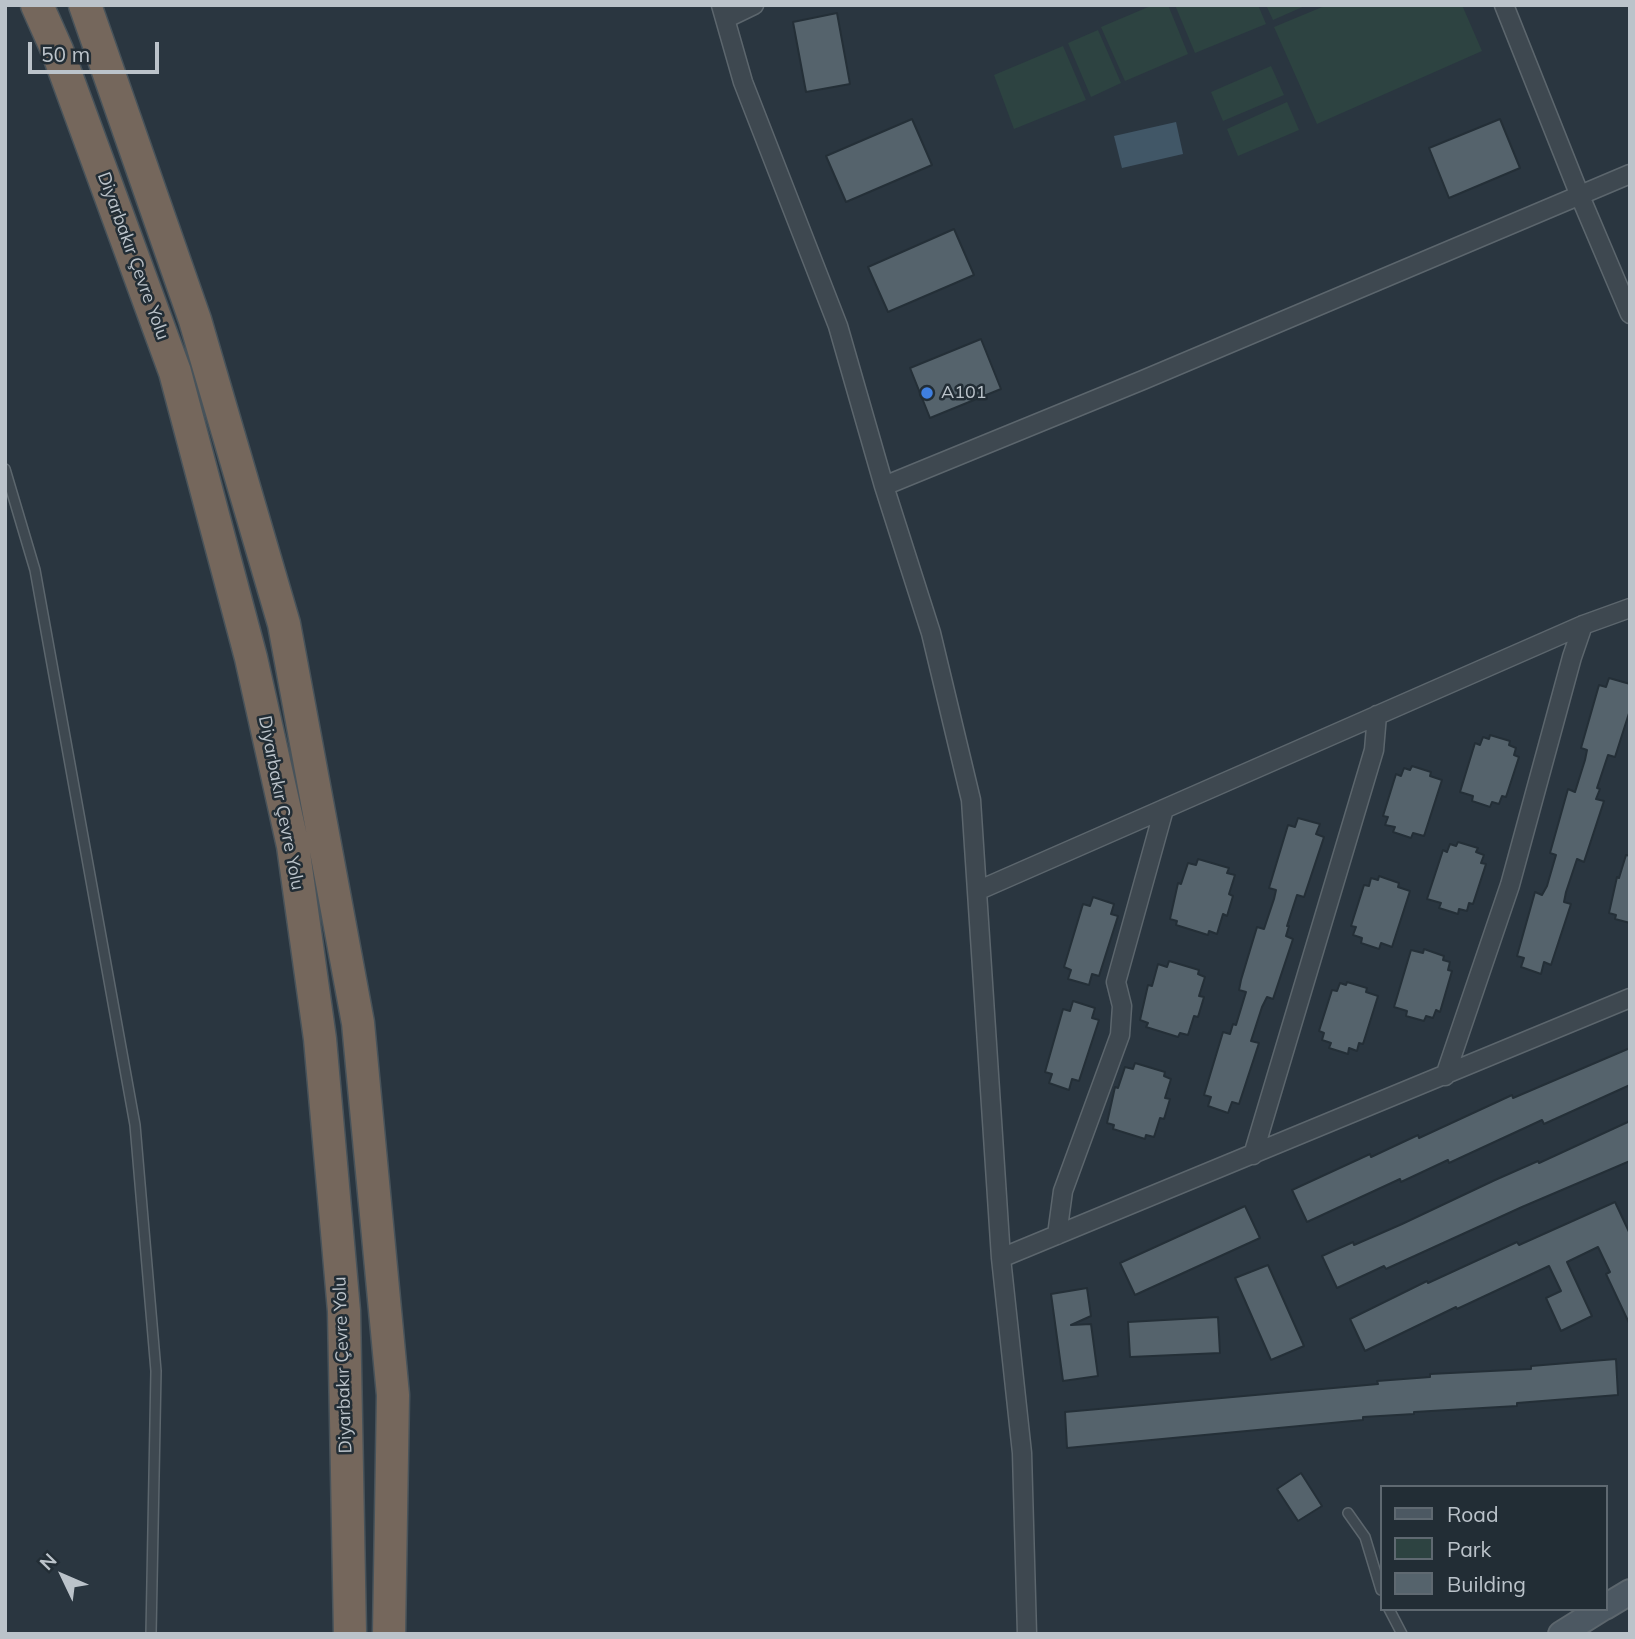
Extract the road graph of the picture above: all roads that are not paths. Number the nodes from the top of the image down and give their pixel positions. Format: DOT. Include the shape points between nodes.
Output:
graph roads {
  1 [pos="37,5"];
  2 [pos="85,5"];
  3 [pos="754,5"];
  4 [pos="1504,5"];
  5 [pos="723,12"];
  6 [pos="1630,174"];
  7 [pos="1580,196"];
  8 [pos="1630,314"];
  9 [pos="5,469"];
  10 [pos="884,486"];
  11 [pos="1630,608"];
  12 [pos="1583,625"];
  13 [pos="1377,715"];
  14 [pos="1164,809"];
  15 [pos="977,891"];
  16 [pos="1630,998"];
  17 [pos="1445,1076"];
  18 [pos="1253,1155"];
  19 [pos="1057,1235"];
  20 [pos="1001,1258"];
  21 [pos="1348,1513"];
  22 [pos="1380,1587"];
  23 [pos="1630,1592"];
  24 [pos="1607,1606"];
  25 [pos="1390,1611"];
  26 [pos="1598,1611"];
  27 [pos="151,1634"];
  28 [pos="350,1634"];
  29 [pos="389,1634"];
  30 [pos="1027,1634"];
  31 [pos="1402,1634"];
  32 [pos="1560,1634"];
  1 -- 28 [label="highway, Diyarbakır Çevre Yolu" via="175,372 251,659 293,846 320,1038 344,1311"];
  2 -- 29 [label="highway, Diyarbakır Çevre Yolu" via="195,320 284,624 358,1023 393,1395"];
  3 -- 5 [label="street"];
  4 -- 7 [label="street"];
  5 -- 10 [label="street" via="743,82 838,326"];
  6 -- 7 [label="street"];
  7 -- 8 [label="street"];
  7 -- 10 [label="street"];
  9 -- 27 [label="lane" via="35,570 135,1125 156,1371"];
  10 -- 15 [label="street" via="931,633 971,800"];
  11 -- 12 [label="street"];
  12 -- 13 [label="street"];
  12 -- 17 [label="street" via="1510,885"];
  13 -- 14 [label="street"];
  13 -- 18 [label="street" via="1374,750"];
  14 -- 15 [label="street"];
  14 -- 19 [label="street" via="1116,982 1122,1006 1120,1035 1063,1191"];
  15 -- 20 [label="street"];
  16 -- 17 [label="street"];
  17 -- 18 [label="street"];
  18 -- 19 [label="street"];
  19 -- 20 [label="street"];
  20 -- 30 [label="street" via="1022,1453"];
  21 -- 22 [label="lane" via="1365,1537"];
  23 -- 24 [label="street"];
  25 -- 31 [label="lane"];
  26 -- 32 [label="street"];
}
